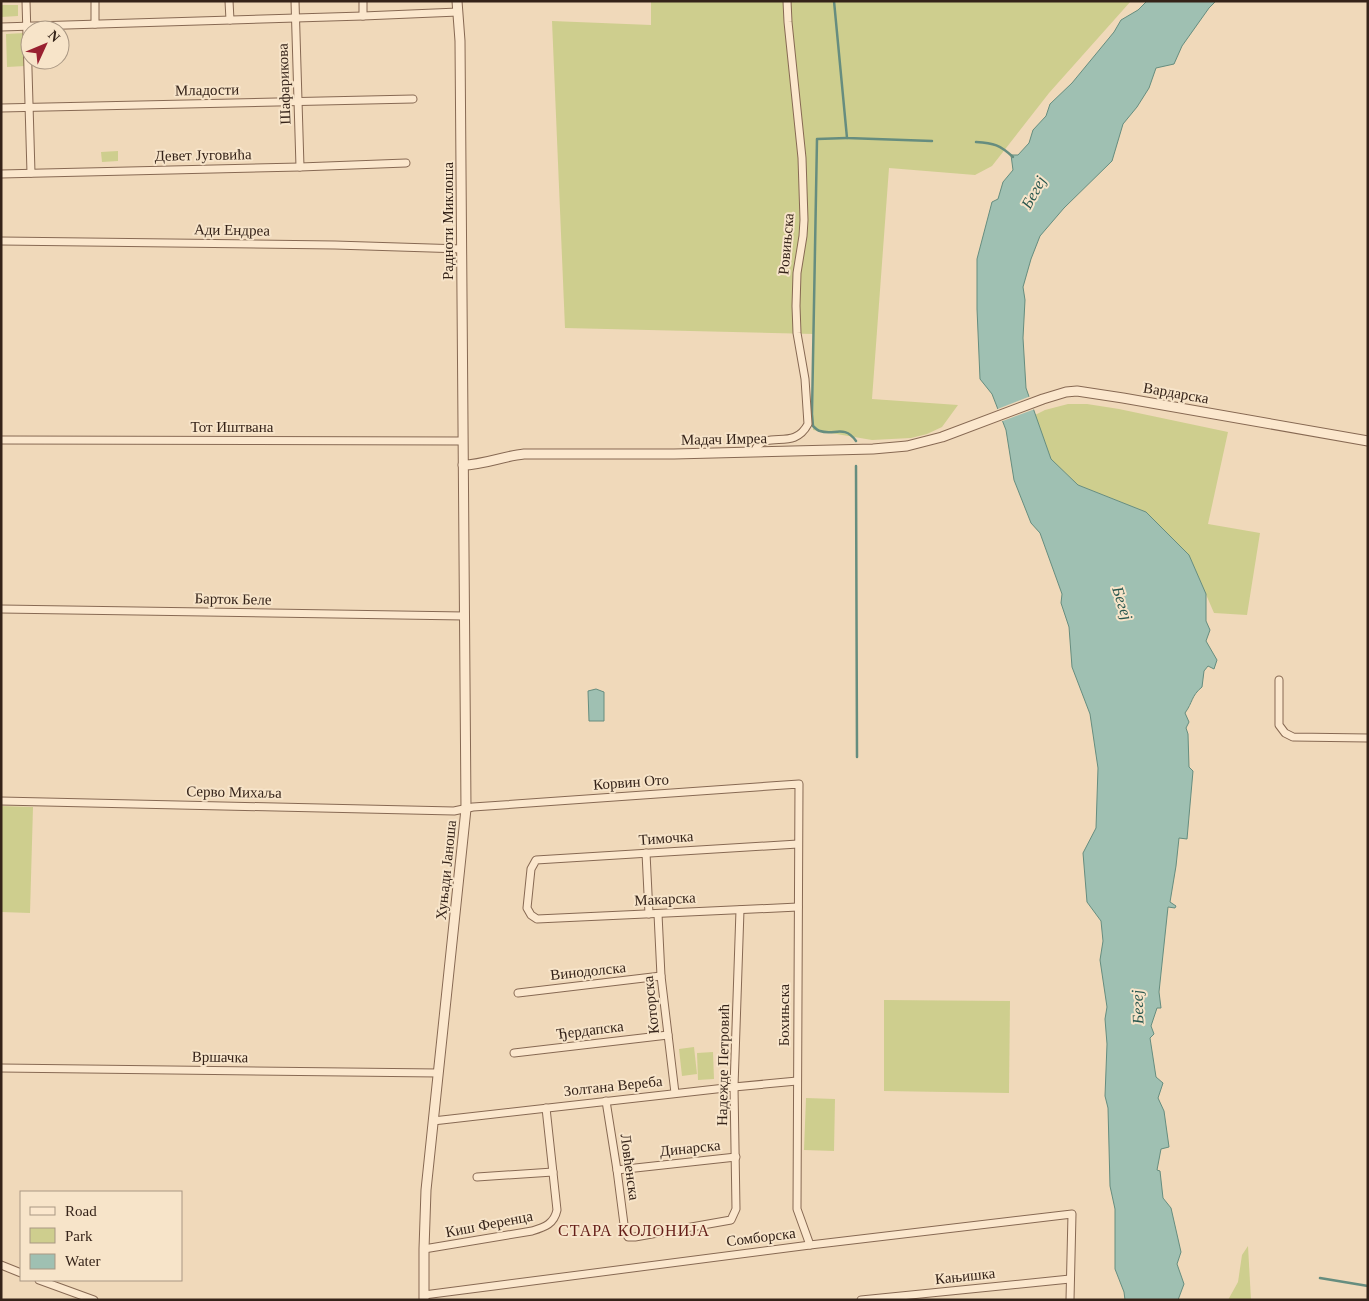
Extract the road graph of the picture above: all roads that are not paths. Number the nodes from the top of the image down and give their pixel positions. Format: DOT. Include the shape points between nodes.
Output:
graph roads {
  1 [pos="26,1"];
  2 [pos="95,1"];
  3 [pos="229,1"];
  4 [pos="295,1"];
  5 [pos="363,1"];
  6 [pos="457,1"];
  7 [pos="787,1"];
  8 [pos="458,12"];
  9 [pos="363,16"];
  10 [pos="296,18"];
  11 [pos="27,20"];
  12 [pos="230,20"];
  13 [pos="95,24"];
  14 [pos="70,25"];
  15 [pos="20,26"];
  16 [pos="1,27"];
  17 [pos="29,70"];
  18 [pos="413,99"];
  19 [pos="298,102"];
  20 [pos="1,108"];
  21 [pos="30,108"];
  22 [pos="406,163"];
  23 [pos="300,167"];
  24 [pos="31,173"];
  25 [pos="1,174"];
  26 [pos="1,241"];
  27 [pos="462,249"];
  28 [pos="982,422"];
  29 [pos="1,440"];
  30 [pos="462,441"];
  31 [pos="1368,441"];
  32 [pos="757,452"];
  33 [pos="462,465"];
  34 [pos="1,609"];
  35 [pos="464,616"];
  36 [pos="1279,680"];
  37 [pos="1368,738"];
  38 [pos="799,784"];
  39 [pos="1,801"];
  40 [pos="466,809"];
  41 [pos="798,844"];
  42 [pos="646,854"];
  43 [pos="798,907"];
  44 [pos="740,910"];
  45 [pos="649,914"];
  46 [pos="658,914"];
  47 [pos="534,918"];
  48 [pos="661,976"];
  49 [pos="518,993"];
  50 [pos="668,1035"];
  51 [pos="514,1053"];
  52 [pos="1,1068"];
  53 [pos="438,1073"];
  54 [pos="797,1081"];
  55 [pos="734,1087"];
  56 [pos="675,1093"];
  57 [pos="606,1101"];
  58 [pos="546,1108"];
  59 [pos="433,1121"];
  60 [pos="736,1157"];
  61 [pos="618,1170"];
  62 [pos="553,1172"];
  63 [pos="477,1176"];
  64 [pos="628,1237"];
  65 [pos="810,1244"];
  66 [pos="424,1249"];
  67 [pos="1,1265"];
  68 [pos="20,1273"];
  69 [pos="1070,1279"];
  70 [pos="43,1281"];
  71 [pos="424,1298"];
  72 [pos="94,1300"];
  73 [pos="861,1300"];
  74 [pos="1070,1300"];
  1 -- 11 [label="street"];
  2 -- 13 [label="street"];
  3 -- 12 [label="street"];
  4 -- 10 [label="street, Шафарикова"];
  5 -- 9 [label="street"];
  6 -- 8 [label="street, Радноти Миклоша"];
  7 -- 32 [label="street, Ровињска" via="802,158 804,220 796,273 796,306 808,424 799,436 759,444"];
  8 -- 9 [label="street"];
  8 -- 27 [label="street, Радноти Миклоша"];
  9 -- 10 [label="street"];
  10 -- 12 [label="street"];
  10 -- 19 [label="street, Шафарикова"];
  12 -- 13 [label="street"];
  13 -- 14 [label="street"];
  15 -- 16 [label="street"];
  17 -- 21 [label="street"];
  18 -- 19 [label="street, Младости"];
  19 -- 21 [label="street, Младости"];
  19 -- 23 [label="street, Шафарикова"];
  20 -- 21 [label="street, Младости"];
  21 -- 24 [label="street"];
  22 -- 23 [label="street, Девет Југовића"];
  23 -- 24 [label="street, Девет Југовића"];
  24 -- 25 [label="street, Девет Југовића"];
  26 -- 27 [label="street, Ади Ендреа"];
  27 -- 30 [label="street, Радноти Миклоша"];
  28 -- 31 [label="street, Вардарска" via="1043,399 1077,391"];
  28 -- 32 [label="street, Мадач Имреа" via="907,446"];
  29 -- 30 [label="street, Тот Иштвана"];
  30 -- 33 [label="street, Хуњади Јаноша"];
  32 -- 33 [label="street, Мадач Имреа" via="524,454"];
  33 -- 35 [label="street, Хуњади Јаноша"];
  34 -- 35 [label="street, Барток Беле"];
  35 -- 40 [label="street, Хуњади Јаноша"];
  36 -- 37 [label="street" via="1279,724 1285,733 1293,737"];
  38 -- 40 [label="street, Корвин Ото"];
  38 -- 41 [label="street, Бохињска"];
  39 -- 40 [label="street, Серво Михаља"];
  40 -- 53 [label="street, Хуњади Јаноша"];
  41 -- 42 [label="street, Тимочка"];
  41 -- 43 [label="street, Бохињска"];
  42 -- 45 [label="street"];
  42 -- 47 [label="street, Тимочка" via="536,860 531,869 527,908"];
  43 -- 44 [label="street, Макарска"];
  43 -- 54 [label="street, Бохињска"];
  44 -- 46 [label="street, Макарска"];
  44 -- 55 [label="street, Надежде Петровић"];
  45 -- 46 [label="street, Макарска"];
  45 -- 47 [label="street, Макарска"];
  46 -- 48 [label="street, Которска"];
  48 -- 49 [label="street, Винодолска"];
  48 -- 50 [label="street, Которска"];
  50 -- 51 [label="street, Ђердапска"];
  50 -- 56 [label="street, Которска"];
  52 -- 53 [label="street, Вршачка"];
  53 -- 59 [label="street, Хуњади Јаноша"];
  54 -- 55 [label="street, Золтана Вереба"];
  54 -- 65 [label="street, Бохињска" via="797,1209"];
  55 -- 56 [label="street, Золтана Вереба"];
  55 -- 60 [label="street, Надежде Петровић"];
  56 -- 57 [label="street, Золтана Вереба"];
  57 -- 58 [label="street, Золтана Вереба"];
  57 -- 61 [label="street, Ловћенска"];
  58 -- 59 [label="street, Золтана Вереба"];
  58 -- 62 [label="street"];
  59 -- 66 [label="street, Хуњади Јаноша"];
  60 -- 61 [label="street, Динарска"];
  60 -- 64 [label="street, Надежде Петровић" via="736,1209 731,1220"];
  61 -- 64 [label="street, Ловћенска"];
  62 -- 63 [label="street"];
  62 -- 66 [label="street, Киш Ференца" via="557,1210 556,1218 548,1224 532,1231"];
  65 -- 69 [label="street, Сомборска" via="1072,1214"];
  65 -- 71 [label="street, Сомборска"];
  66 -- 71 [label="street, Хуњади Јаноша"];
  67 -- 68 [label="street"];
  69 -- 73 [label="street, Кањишка"];
  69 -- 74 [label="street"];
  70 -- 72 [label="street"];
}
